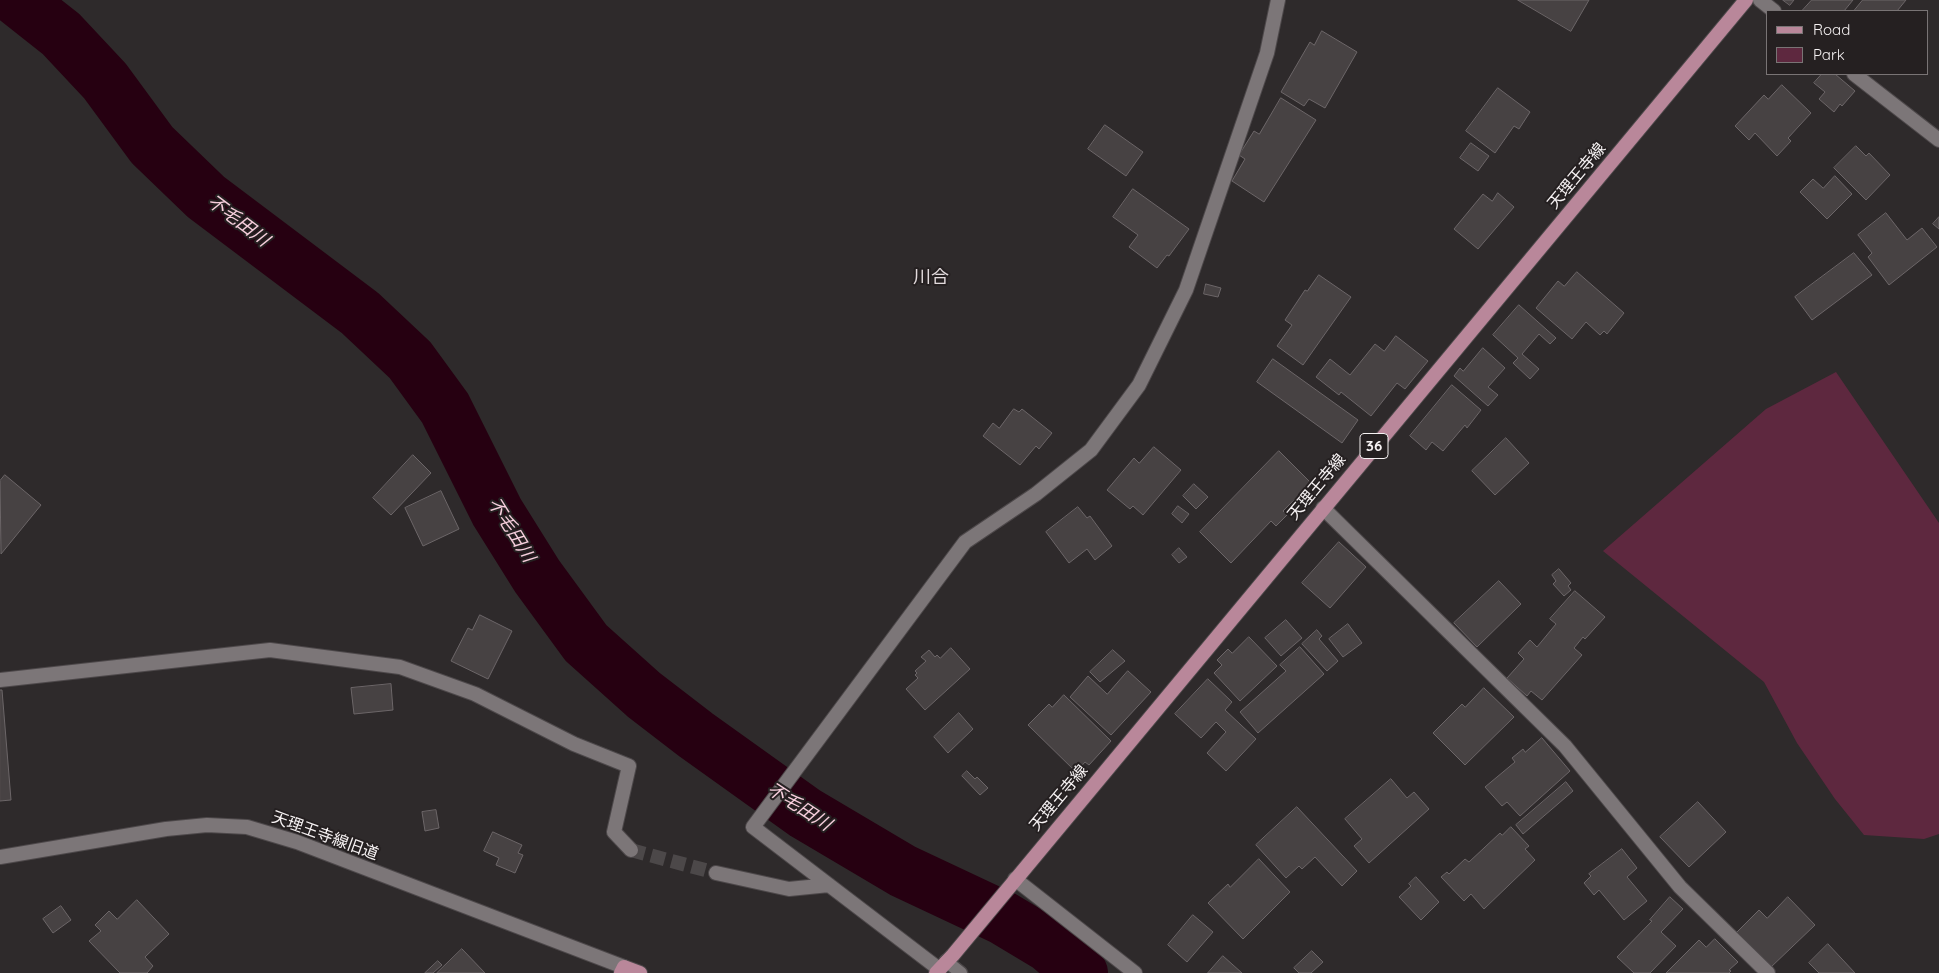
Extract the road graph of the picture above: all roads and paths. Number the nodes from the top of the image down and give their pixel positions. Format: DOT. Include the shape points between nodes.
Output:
graph roads {
  1 [pos="1278,0"];
  2 [pos="1746,0"];
  3 [pos="1760,0"];
  4 [pos="1773,10"];
  5 [pos="1855,75"];
  6 [pos="1939,140"];
  7 [pos="1322,508"];
  8 [pos="0,680"];
  9 [pos="631,850"];
  10 [pos="0,857"];
  11 [pos="716,873"];
  12 [pos="1015,879"];
  13 [pos="829,885"];
  14 [pos="940,968"];
  15 [pos="623,970"];
  16 [pos="640,973"];
  17 [pos="961,973"];
  18 [pos="1135,973"];
  19 [pos="1768,973"];
  1 -- 13 [label="street" via="1268,53 1186,290 1139,385 1091,450 1036,494 965,542 753,827"];
  2 -- 7 [label="main road, 天理王寺線 / 36"];
  3 -- 4 [label="street"];
  5 -- 6 [label="street"];
  7 -- 12 [label="main road, 天理王寺線 / 36"];
  7 -- 19 [label="street" via="1565,746 1680,887"];
  8 -- 9 [label="street" via="270,650 400,667 475,694 574,744 629,766 614,832"];
  10 -- 15 [label="street, 天理王寺線旧道" via="207,824 247,827 297,842"];
  11 -- 13 [label="street" via="789,889"];
  12 -- 14 [label="main road, 天理王寺線 / 36"];
  12 -- 18 [label="street"];
  13 -- 14 [label="street"];
  14 -- 17 [label="lane"];
  15 -- 16 [label="main road"];
}
